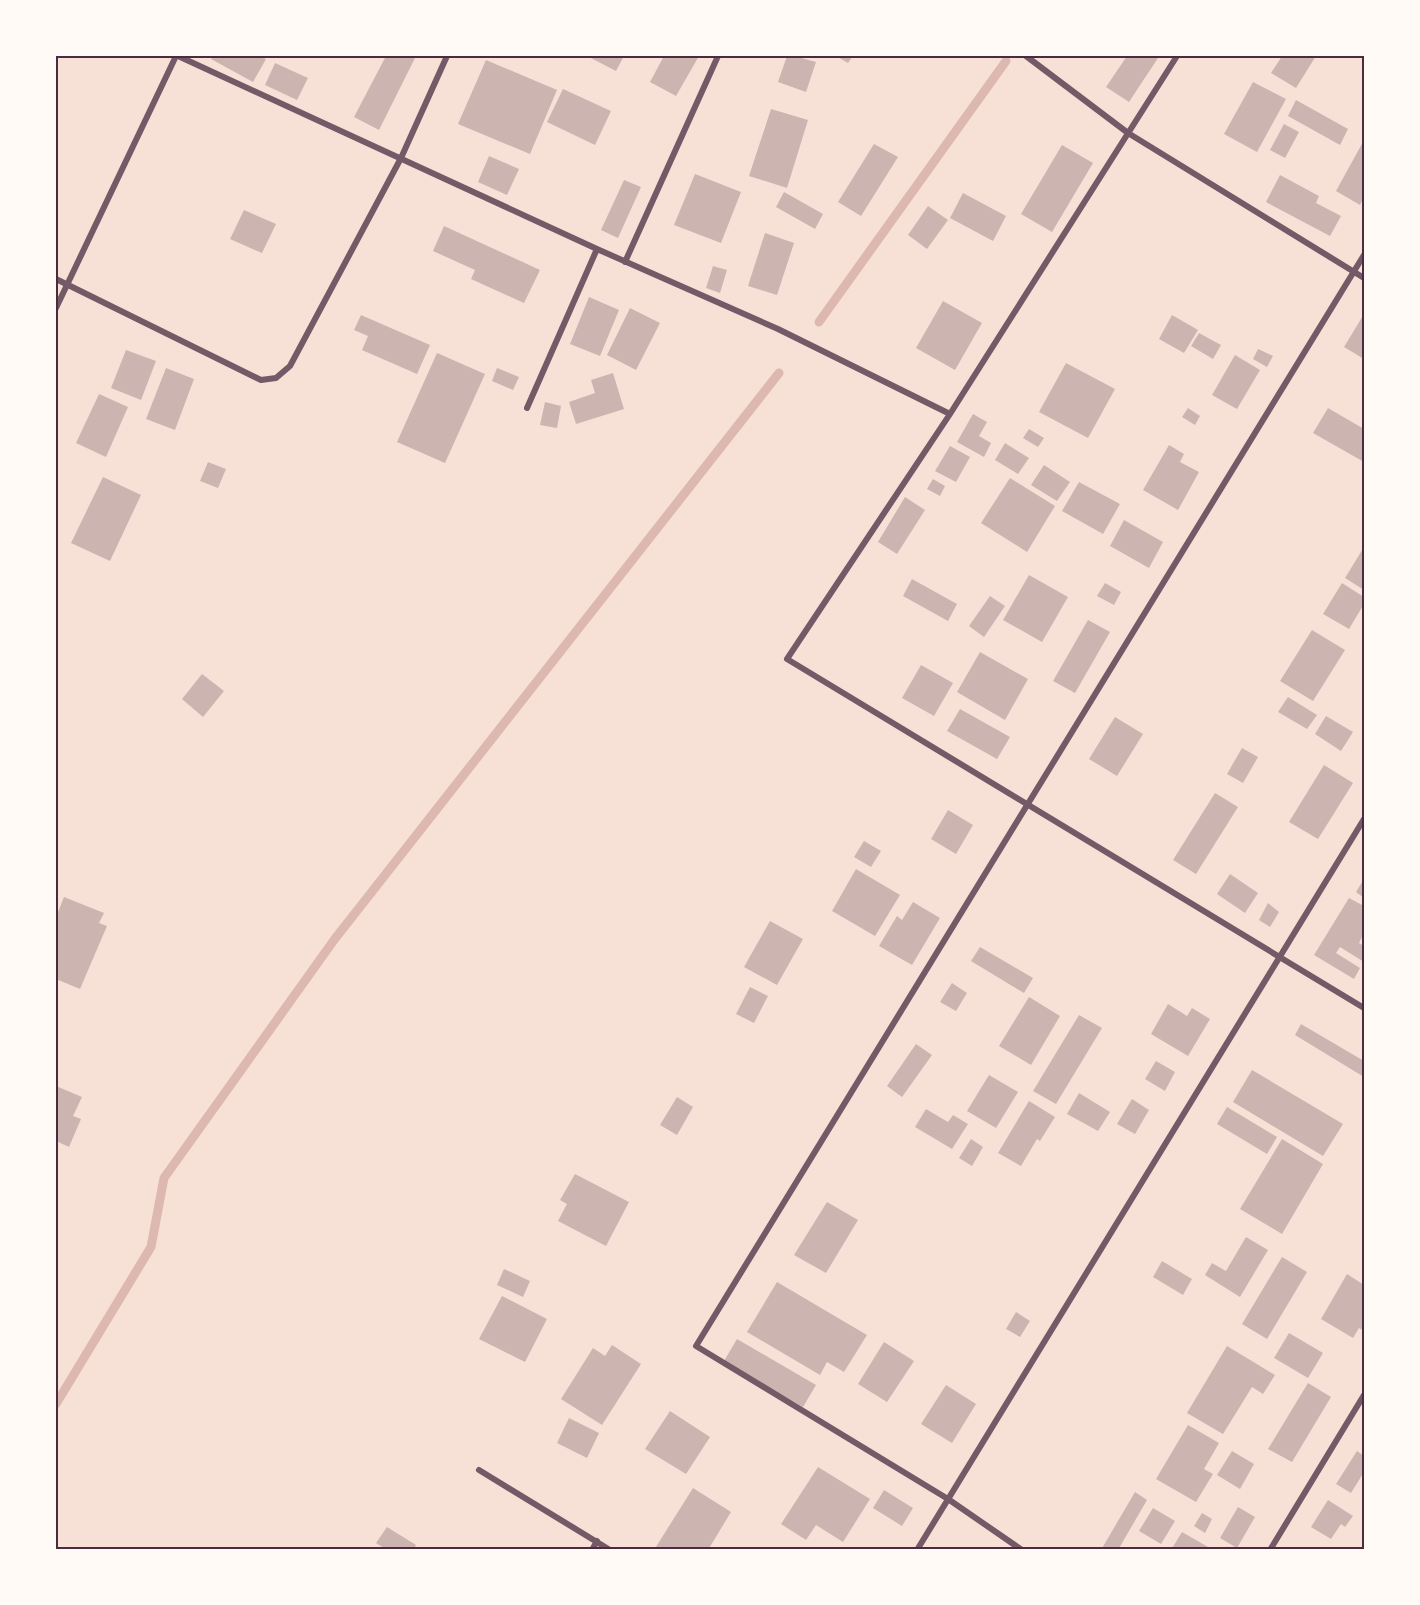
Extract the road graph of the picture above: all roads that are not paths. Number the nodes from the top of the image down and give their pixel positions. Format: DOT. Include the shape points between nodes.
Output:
graph roads {
  1 [pos="177,56"];
  2 [pos="447,56"];
  3 [pos="718,56"];
  4 [pos="1026,56"];
  5 [pos="1177,56"];
  6 [pos="1128,133"];
  7 [pos="400,158"];
  8 [pos="597,249"];
  9 [pos="1365,255"];
  10 [pos="625,262"];
  11 [pos="1354,272"];
  12 [pos="1365,278"];
  13 [pos="56,279"];
  14 [pos="67,284"];
  15 [pos="56,308"];
  16 [pos="527,408"];
  17 [pos="950,414"];
  18 [pos="1028,805"];
  19 [pos="1365,819"];
  20 [pos="1280,957"];
  21 [pos="1365,1008"];
  22 [pos="1365,1395"];
  23 [pos="479,1470"];
  24 [pos="948,1498"];
  25 [pos="597,1541"];
  26 [pos="592,1550"];
  27 [pos="610,1550"];
  28 [pos="916,1550"];
  29 [pos="1022,1550"];
  30 [pos="1270,1550"];
  1 -- 7 [label="street"];
  1 -- 14 [label="street"];
  2 -- 7 [label="street"];
  3 -- 10 [label="street"];
  4 -- 6 [label="street"];
  5 -- 6 [label="street"];
  6 -- 11 [label="street"];
  6 -- 17 [label="street"];
  7 -- 8 [label="street"];
  7 -- 14 [label="street" via="290,366 276,378 261,380"];
  8 -- 10 [label="street"];
  8 -- 16 [label="street"];
  9 -- 11 [label="street"];
  10 -- 17 [label="street" via="778,329"];
  11 -- 12 [label="street"];
  11 -- 18 [label="street"];
  13 -- 14 [label="street"];
  14 -- 15 [label="street"];
  17 -- 18 [label="street" via="787,659"];
  18 -- 20 [label="street"];
  18 -- 24 [label="street" via="696,1346"];
  19 -- 20 [label="street"];
  20 -- 21 [label="street"];
  20 -- 24 [label="street"];
  22 -- 30 [label="street"];
  23 -- 25 [label="street"];
  24 -- 28 [label="street"];
  24 -- 29 [label="street"];
  25 -- 26 [label="street"];
  25 -- 27 [label="street"];
}
